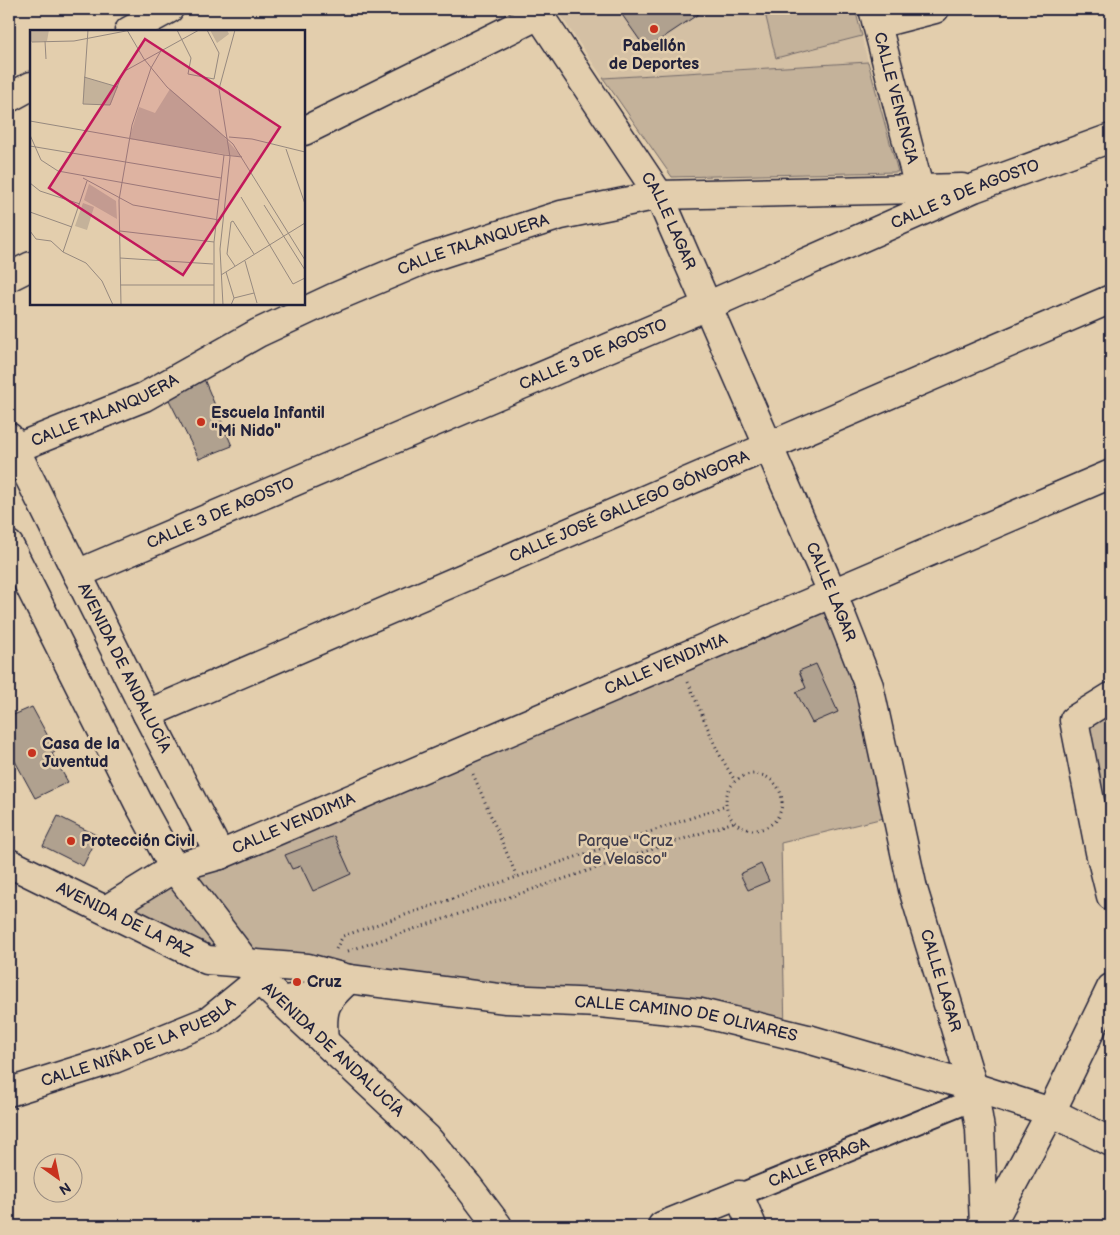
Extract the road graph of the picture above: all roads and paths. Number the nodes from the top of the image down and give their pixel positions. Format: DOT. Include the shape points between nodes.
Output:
graph roads {
  1 [pos="169,9"];
  2 [pos="935,9"];
  3 [pos="537,12"];
  4 [pos="875,16"];
  5 [pos="131,30"];
  6 [pos="30,87"];
  7 [pos="9,98"];
  8 [pos="305,130"];
  9 [pos="1111,138"];
  10 [pos="919,188"];
  11 [pos="974,188"];
  12 [pos="659,194"];
  13 [pos="30,266"];
  14 [pos="9,277"];
  15 [pos="1111,299"];
  16 [pos="707,306"];
  17 [pos="11,445"];
  18 [pos="768,447"];
  19 [pos="1111,474"];
  20 [pos="9,545"];
  21 [pos="77,574"];
  22 [pos="832,592"];
  23 [pos="678,658"];
  24 [pos="1111,697"];
  25 [pos="146,714"];
  26 [pos="463,750"];
  27 [pos="735,781"];
  28 [pos="726,806"];
  29 [pos="734,822"];
  30 [pos="1106,850"];
  31 [pos="220,855"];
  32 [pos="9,864"];
  33 [pos="174,868"];
  34 [pos="517,877"];
  35 [pos="1111,896"];
  36 [pos="106,910"];
  37 [pos="252,972"];
  38 [pos="349,979"];
  39 [pos="1111,988"];
  40 [pos="281,1001"];
  41 [pos="324,1041"];
  42 [pos="9,1092"];
  43 [pos="974,1093"];
  44 [pos="1051,1112"];
  45 [pos="1111,1142"];
  46 [pos="739,1195"];
  47 [pos="498,1226"];
  48 [pos="662,1226"];
  49 [pos="752,1226"];
  50 [pos="984,1226"];
  51 [pos="990,1226"];
  1 -- 5 [label="street"];
  2 -- 4 [label="street"];
  3 -- 8 [label="street"];
  3 -- 12 [label="street, CALLE LAGAR"];
  4 -- 10 [label="street, CALLE VENENCIA"];
  6 -- 7 [label="street"];
  9 -- 11 [label="street, CALLE 3 DE AGOSTO"];
  10 -- 11 [label="street, CALLE TALANQUERA"];
  10 -- 12 [label="street, CALLE TALANQUERA"];
  11 -- 16 [label="street, CALLE 3 DE AGOSTO"];
  12 -- 16 [label="street, CALLE LAGAR"];
  12 -- 17 [label="street, CALLE TALANQUERA" via="561,215 428,258 258,333 144,397"];
  13 -- 14 [label="street"];
  15 -- 18 [label="street, CALLE JOSÉ GALLEGO GÓNGORA"];
  16 -- 18 [label="street, CALLE LAGAR"];
  16 -- 21 [label="street, CALLE 3 DE AGOSTO"];
  17 -- 21 [label="street, AVENIDA DE ANDALUCÍA"];
  18 -- 22 [label="street, CALLE LAGAR"];
  18 -- 25 [label="street, CALLE JOSÉ GALLEGO GÓNGORA"];
  19 -- 22 [label="street, CALLE VENDIMIA"];
  20 -- 33 [label="street, AVENIDA DE ANDALUCÍA"];
  21 -- 25 [label="street, AVENIDA DE ANDALUCÍA"];
  22 -- 23 [label="street, CALLE VENDIMIA"];
  22 -- 43 [label="street, CALLE LAGAR" via="870,686 913,889"];
  23 -- 26 [label="street, CALLE VENDIMIA"];
  23 -- 27 [label="path" via="718,752"];
  24 -- 30 [label="street" via="1074,720"];
  25 -- 31 [label="street, AVENIDA DE ANDALUCÍA"];
  26 -- 31 [label="street, CALLE VENDIMIA"];
  26 -- 34 [label="path"];
  27 -- 28 [label="path" via="729,788"];
  27 -- 29 [label="path" via="753,773 772,780 778,787 782,806 774,822 767,827 750,830"];
  28 -- 29 [label="path"];
  28 -- 34 [label="path"];
  29 -- 34 [label="path" via="344,952 336,950 343,936"];
  30 -- 35 [label="street"];
  31 -- 33 [label="street"];
  32 -- 36 [label="street, AVENIDA DE LA PAZ"];
  33 -- 36 [label="street"];
  33 -- 37 [label="street, AVENIDA DE ANDALUCÍA"];
  36 -- 37 [label="street, AVENIDA DE LA PAZ" via="207,960"];
  37 -- 38 [label="street, CALLE CAMINO DE OLIVARES" via="308,968"];
  37 -- 40 [label="street, AVENIDA DE ANDALUCÍA"];
  37 -- 42 [label="street, CALLE NIÑA DE LA PUEBLA" via="210,1020 114,1059"];
  38 -- 40 [label="street" via="312,996"];
  38 -- 41 [label="street" via="328,997 321,1015"];
  38 -- 43 [label="street, CALLE CAMINO DE OLIVARES" via="506,999 600,1003 701,1013 808,1039"];
  39 -- 44 [label="street"];
  40 -- 41 [label="street, AVENIDA DE ANDALUCÍA"];
  41 -- 47 [label="street, AVENIDA DE ANDALUCÍA" via="427,1138"];
  43 -- 44 [label="street, CALLE CAMINO DE OLIVARES"];
  43 -- 46 [label="street, CALLE PRAGA"];
  43 -- 50 [label="street, CALLE LAGAR" via="980,1129"];
  44 -- 45 [label="street, CALLE CAMINO DE OLIVARES"];
  44 -- 51 [label="street"];
  46 -- 48 [label="street, CALLE PRAGA"];
  46 -- 49 [label="street"];
}
